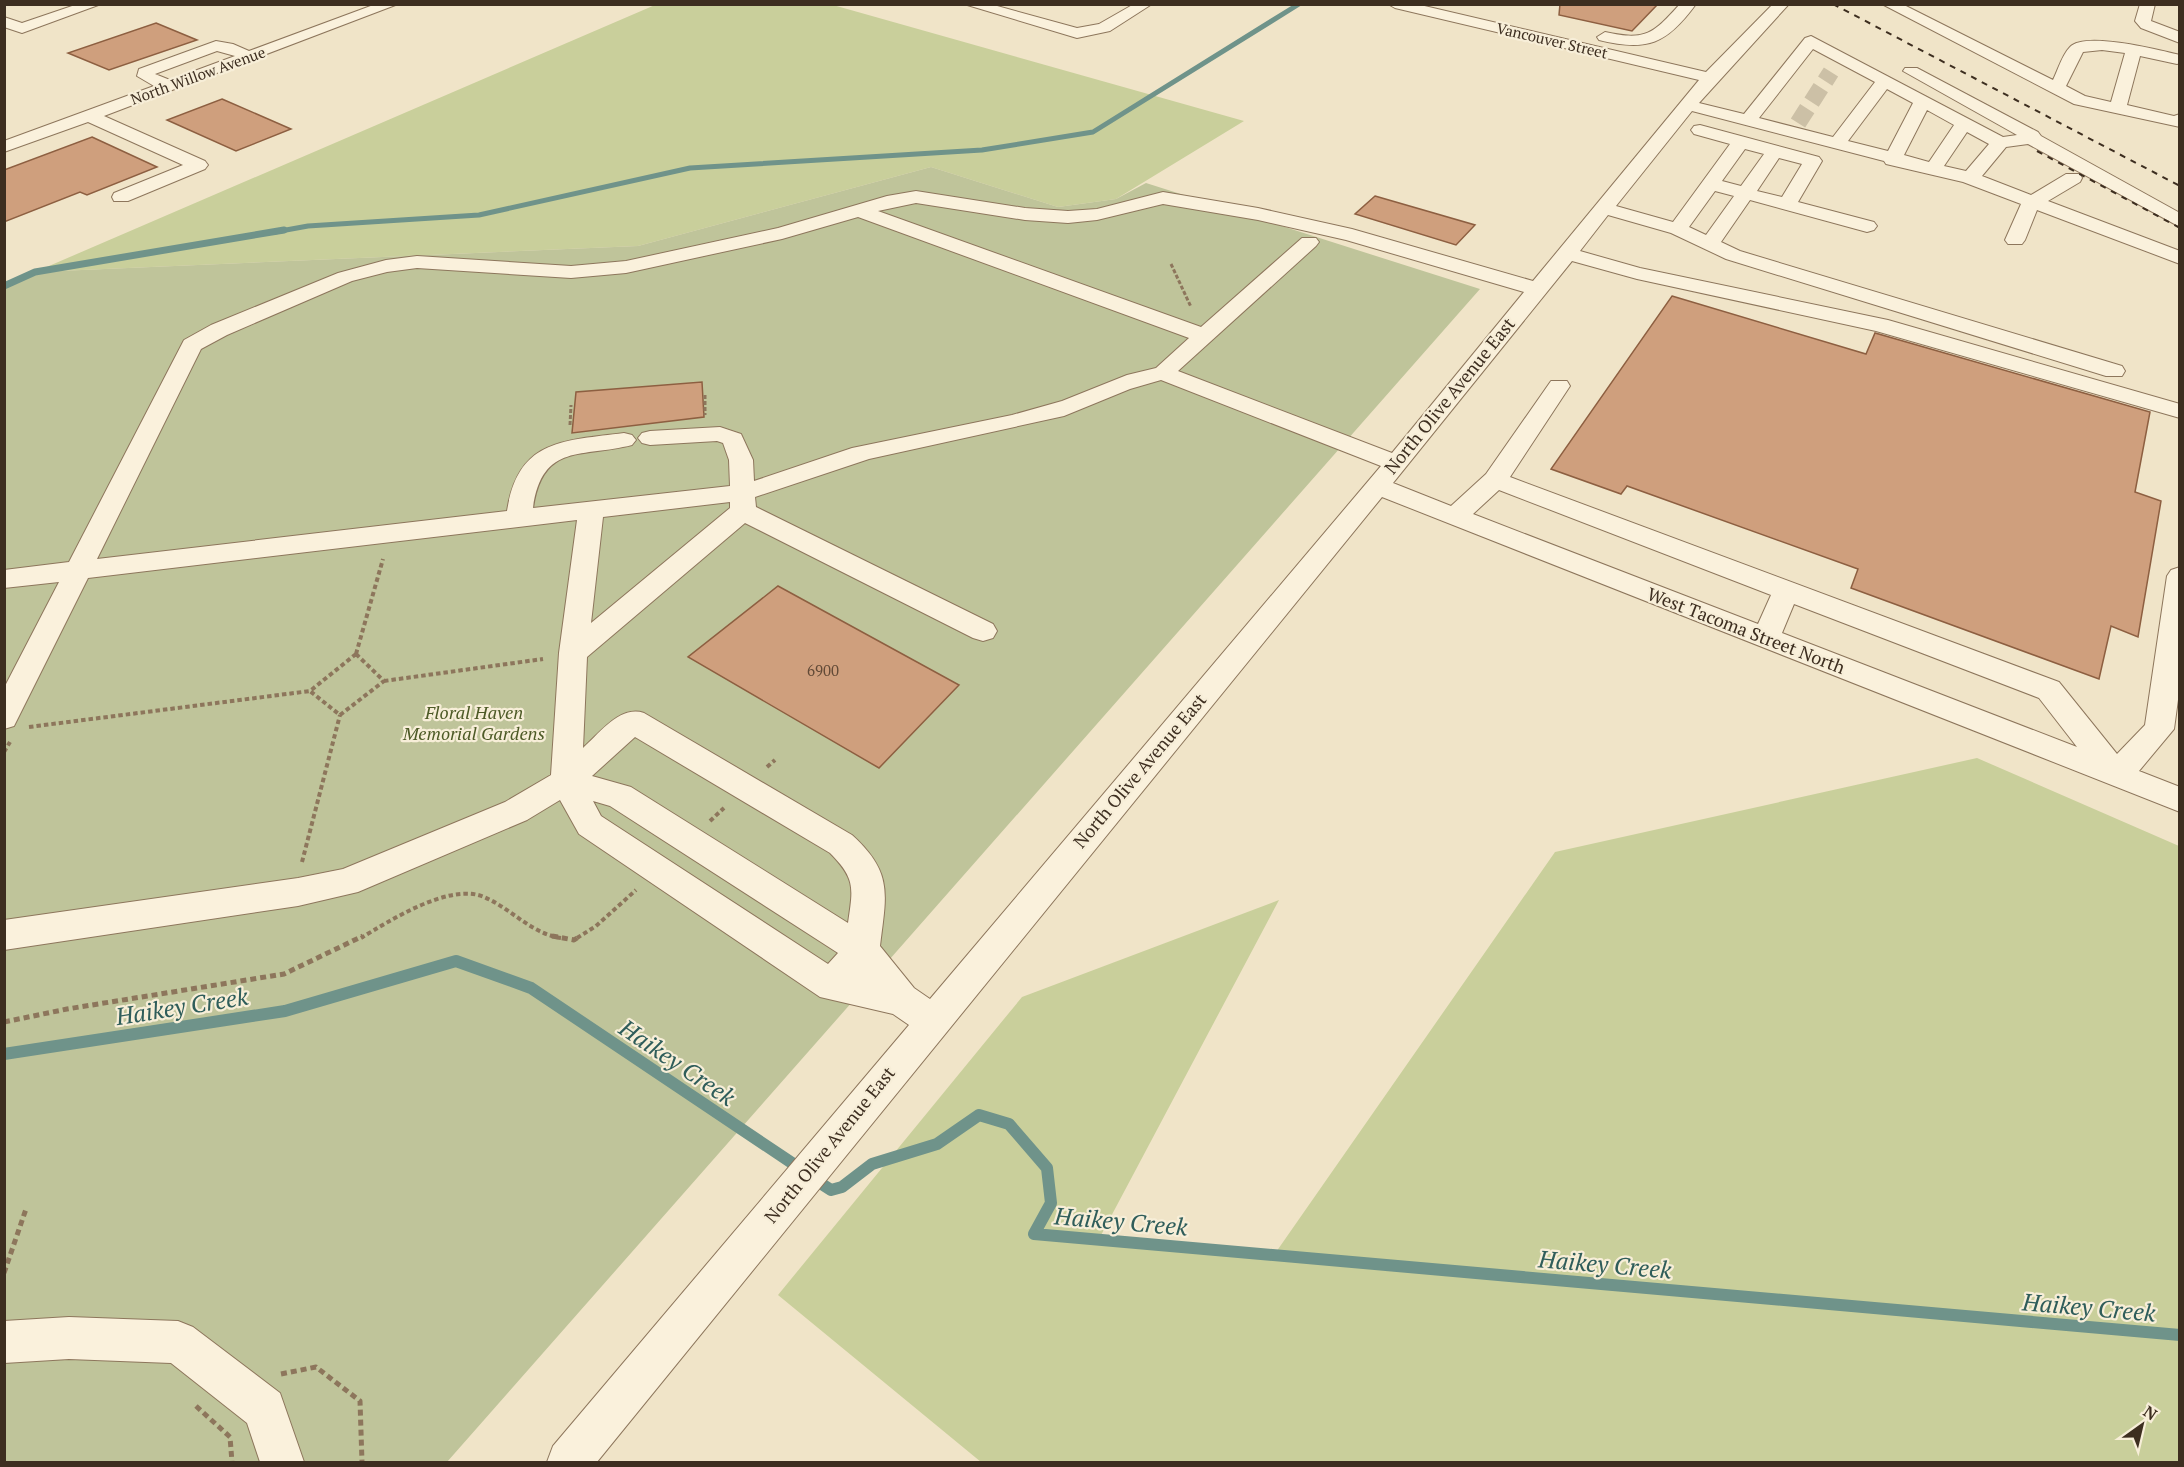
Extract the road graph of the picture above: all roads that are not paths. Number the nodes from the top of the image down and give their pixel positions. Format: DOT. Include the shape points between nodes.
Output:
graph roads {
  1 [pos="94,4"];
  2 [pos="392,4"];
  3 [pos="971,4"];
  4 [pos="1145,4"];
  5 [pos="1463,4"];
  6 [pos="1689,4"];
  7 [pos="1782,4"];
  8 [pos="1889,4"];
  9 [pos="2148,4"];
  10 [pos="1403,5"];
  11 [pos="1749,14"];
  12 [pos="4,21"];
  13 [pos="1598,36"];
  14 [pos="1831,36"];
  15 [pos="2180,38"];
  16 [pos="1811,41"];
  17 [pos="1585,49"];
  18 [pos="2133,51"];
  19 [pos="250,57"];
  20 [pos="2179,60"];
  21 [pos="1853,63"];
  22 [pos="1901,65"];
  23 [pos="1831,72"];
  24 [pos="1710,78"];
  25 [pos="1884,80"];
  26 [pos="170,86"];
  27 [pos="2056,90"];
  28 [pos="1923,101"];
  29 [pos="1688,105"];
  30 [pos="2117,109"];
  31 [pos="89,116"];
  32 [pos="2180,119"];
  33 [pos="1747,122"];
  34 [pos="1673,123"];
  35 [pos="1964,124"];
  36 [pos="1799,131"];
  37 [pos="2031,138"];
  38 [pos="1741,142"];
  39 [pos="2000,143"];
  40 [pos="1836,145"];
  41 [pos="4,147"];
  42 [pos="1784,153"];
  43 [pos="1892,160"];
  44 [pos="1932,170"];
  45 [pos="1970,178"];
  46 [pos="2073,178"];
  47 [pos="1711,184"];
  48 [pos="1744,192"];
  49 [pos="121,197"];
  50 [pos="2031,202"];
  51 [pos="1787,204"];
  52 [pos="1603,208"];
  53 [pos="860,211"];
  54 [pos="2180,221"];
  55 [pos="1867,226"];
  56 [pos="1678,229"];
  57 [pos="2015,240"];
  58 [pos="1309,242"];
  59 [pos="1710,244"];
  60 [pos="1566,253"];
  61 [pos="2180,258"];
  62 [pos="1536,290"];
  63 [pos="1205,336"];
  64 [pos="1163,373"];
  65 [pos="1559,386"];
  66 [pos="2180,390"];
  67 [pos="2180,411"];
  68 [pos="650,438"];
  69 [pos="624,440"];
  70 [pos="1396,463"];
  71 [pos="1495,480"];
  72 [pos="1377,486"];
  73 [pos="743,502"];
  74 [pos="591,511"];
  75 [pos="1455,516"];
  76 [pos="519,518"];
  77 [pos="80,570"];
  78 [pos="2180,576"];
  79 [pos="4,579"];
  80 [pos="1786,591"];
  81 [pos="982,631"];
  82 [pos="1766,638"];
  83 [pos="564,655"];
  84 [pos="11,728"];
  85 [pos="2116,775"];
  86 [pos="566,781"];
  87 [pos="2180,800"];
  88 [pos="4,935"];
  89 [pos="862,950"];
  90 [pos="832,986"];
  91 [pos="901,999"];
  92 [pos="933,1021"];
  93 [pos="4,1342"];
  94 [pos="282,1462"];
  95 [pos="569,1462"];
  1 -- 12 [label="street" via="22,28"];
  2 -- 19 [label="street, North Willow Avenue"];
  3 -- 4 [label="street" via="1077,33 1102,29"];
  5 -- 13 [label="street"];
  6 -- 13 [label="street" via="1652,40 1622,41"];
  7 -- 24 [label="street, North Olive Avenue East"];
  8 -- 27 [label="street"];
  9 -- 15 [label="street" via="2143,21 2146,25"];
  10 -- 17 [label="street, Vancouver Street"];
  11 -- 24 [label="street, North Olive Avenue East"];
  13 -- 17 [label="street"];
  14 -- 16 [label="street"];
  16 -- 21 [label="street"];
  16 -- 33 [label="street"];
  17 -- 24 [label="street, Vancouver Street"];
  18 -- 20 [label="street"];
  18 -- 27 [label="street" via="2107,46 2077,48"];
  18 -- 30 [label="street"];
  19 -- 26 [label="street, North Willow Avenue"];
  19 -- 26 [label="street" via="227,47 210,47 145,72 145,76"];
  21 -- 23 [label="street"];
  21 -- 25 [label="street"];
  22 -- 37 [label="street"];
  24 -- 29 [label="street, North Olive Avenue East"];
  25 -- 28 [label="street"];
  25 -- 40 [label="street"];
  26 -- 31 [label="street, North Willow Avenue"];
  27 -- 30 [label="street"];
  28 -- 35 [label="street"];
  28 -- 43 [label="street"];
  29 -- 33 [label="street"];
  29 -- 34 [label="street, North Olive Avenue East"];
  30 -- 32 [label="street" via="2179,122"];
  31 -- 41 [label="street, North Willow Avenue"];
  31 -- 49 [label="street" via="199,165"];
  33 -- 36 [label="street"];
  34 -- 38 [label="street"];
  34 -- 52 [label="street, North Olive Avenue East"];
  35 -- 39 [label="street"];
  35 -- 44 [label="street"];
  36 -- 40 [label="street"];
  36 -- 42 [label="street"];
  37 -- 39 [label="street"];
  37 -- 54 [label="street"];
  38 -- 42 [label="street"];
  38 -- 47 [label="street"];
  39 -- 45 [label="street"];
  40 -- 43 [label="street"];
  42 -- 48 [label="street"];
  42 -- 51 [label="street" via="1812,161"];
  43 -- 44 [label="street"];
  44 -- 45 [label="street"];
  45 -- 50 [label="street"];
  46 -- 50 [label="street"];
  47 -- 48 [label="street"];
  47 -- 56 [label="street"];
  48 -- 51 [label="street"];
  48 -- 59 [label="street"];
  50 -- 57 [label="street"];
  50 -- 61 [label="street"];
  51 -- 55 [label="street"];
  52 -- 56 [label="street"];
  52 -- 60 [label="street, North Olive Avenue East"];
  53 -- 62 [label="street" via="916,197 1055,217 1088,216 1163,198 1263,213 1321,227 1438,258"];
  53 -- 63 [label="street"];
  53 -- 77 [label="street" via="782,233 626,267 571,272 463,263 386,266 345,277 219,330 192,345"];
  56 -- 59 [label="street"];
  58 -- 63 [label="street"];
  59 -- 66 [label="street" via="1733,255"];
  60 -- 62 [label="street, North Olive Avenue East"];
  60 -- 67 [label="street" via="1636,273 1880,325"];
  62 -- 70 [label="street, North Olive Avenue East"];
  63 -- 64 [label="street"];
  64 -- 70 [label="street"];
  64 -- 73 [label="street" via="1138,376 1060,410 980,431 876,450"];
  65 -- 71 [label="street"];
  68 -- 73 [label="street" via="720,434 733,439 741,460"];
  69 -- 76 [label="street" via="565,449 551,455 526,480"];
  70 -- 72 [label="street, North Olive Avenue East"];
  71 -- 75 [label="street"];
  71 -- 80 [label="street"];
  72 -- 75 [label="street, West Tacoma Street North"];
  72 -- 92 [label="street, North Olive Avenue East"];
  73 -- 74 [label="street"];
  73 -- 81 [label="street"];
  73 -- 83 [label="street"];
  74 -- 76 [label="street"];
  74 -- 83 [label="street"];
  75 -- 82 [label="street, West Tacoma Street North"];
  76 -- 77 [label="street"];
  77 -- 79 [label="street"];
  77 -- 84 [label="street"];
  78 -- 85 [label="street" via="2159,729"];
  80 -- 82 [label="street"];
  80 -- 85 [label="street" via="2049,690"];
  82 -- 85 [label="street, West Tacoma Street North"];
  83 -- 86 [label="street"];
  85 -- 87 [label="street, West Tacoma Street North"];
  86 -- 88 [label="street" via="516,811 346,882"];
  86 -- 89 [label="street" via="620,796"];
  86 -- 89 [label="street" via="633,721 841,844 859,861 870,888"];
  86 -- 90 [label="street" via="590,825"];
  89 -- 90 [label="street"];
  89 -- 91 [label="street"];
  90 -- 91 [label="street"];
  91 -- 92 [label="street"];
  92 -- 95 [label="street, North Olive Avenue East"];
  93 -- 94 [label="street" via="69,1338 178,1342 264,1409"];
}
